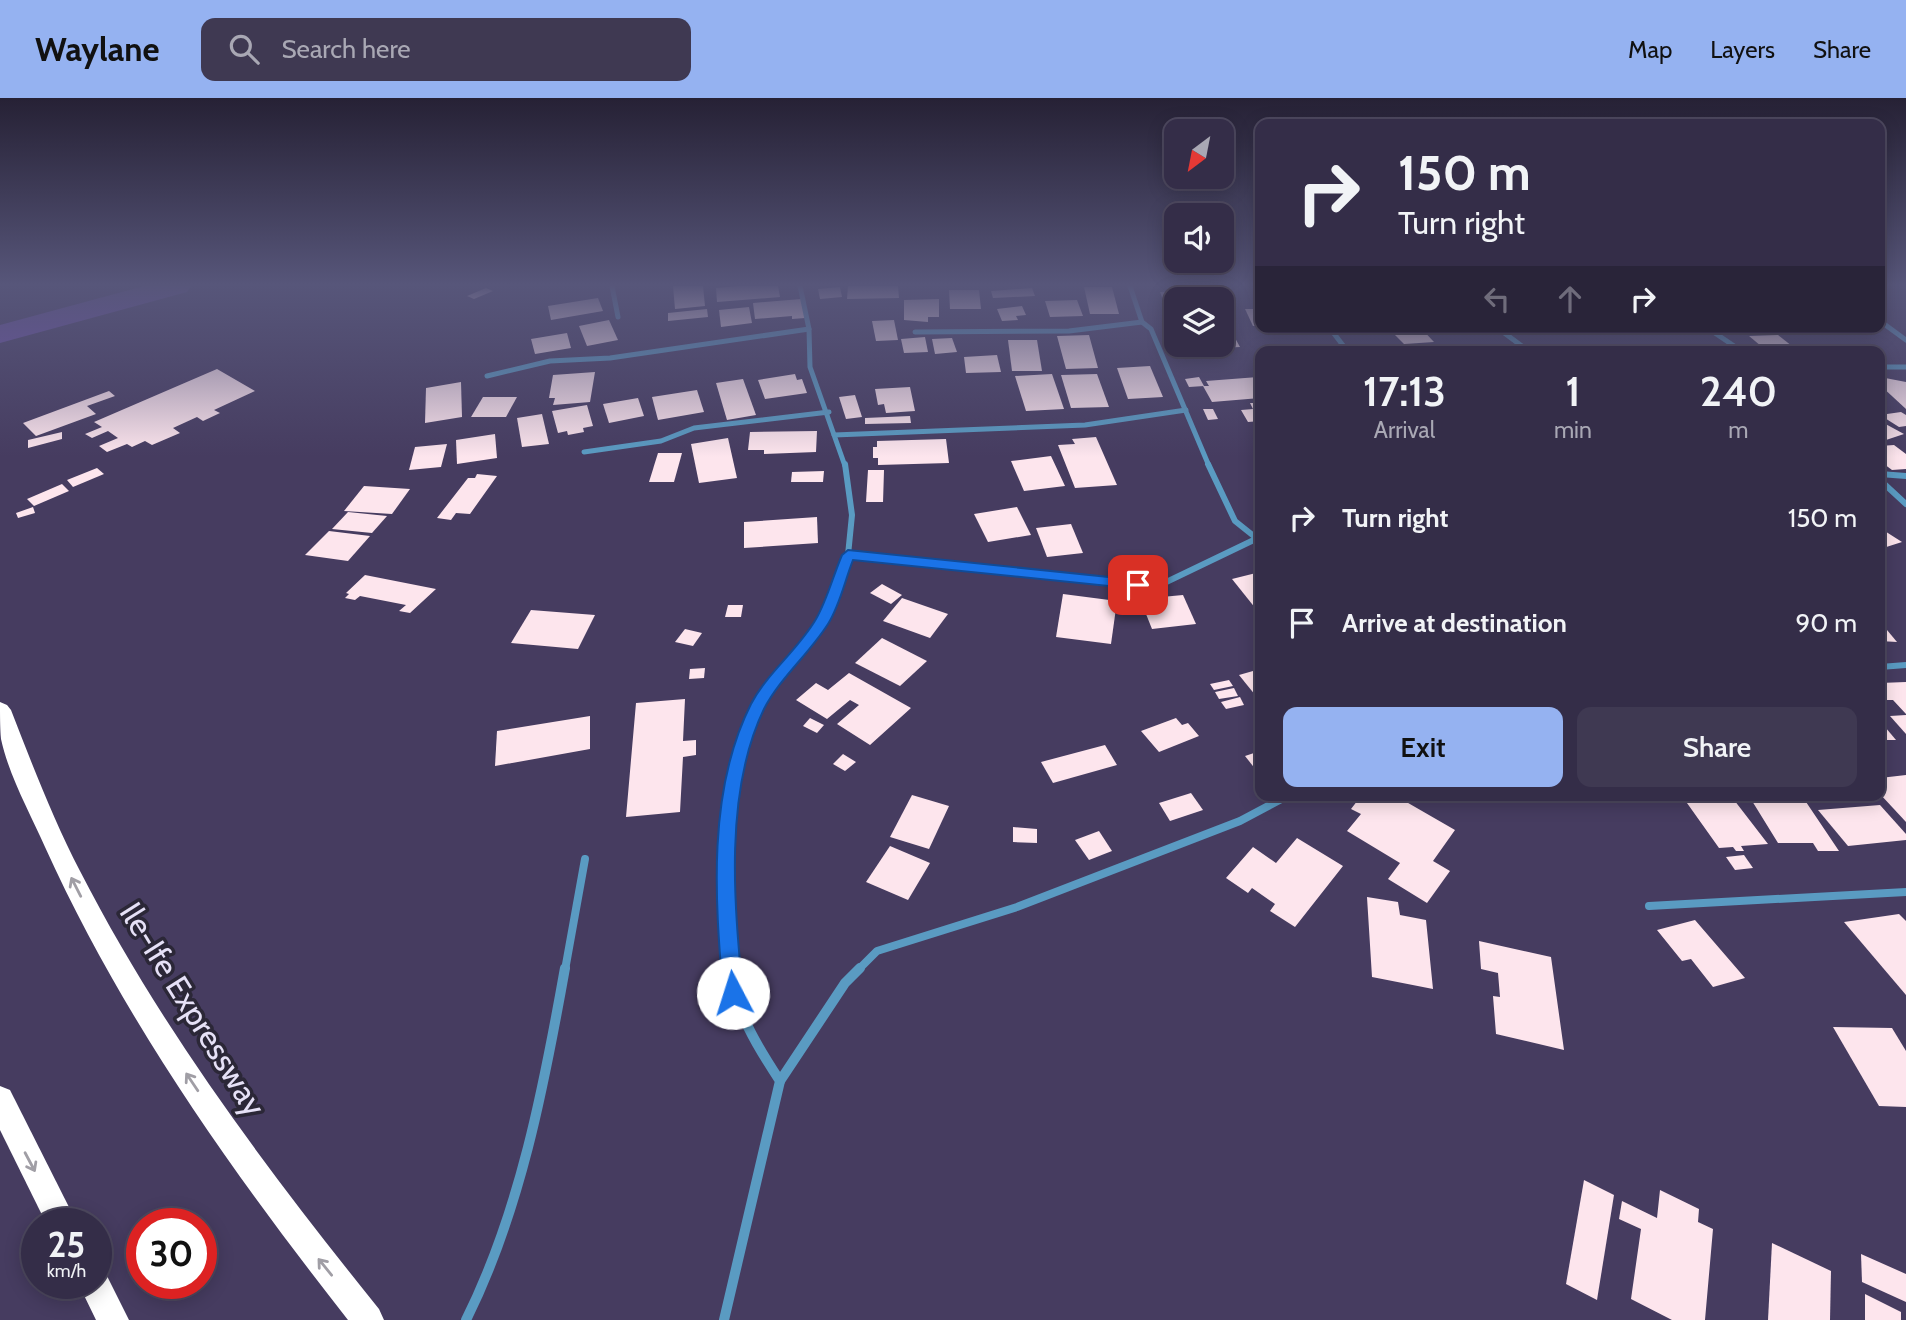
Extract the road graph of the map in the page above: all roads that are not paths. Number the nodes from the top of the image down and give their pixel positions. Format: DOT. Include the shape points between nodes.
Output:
graph roads {
  1 [pos="709,343"];
  2 [pos="809,343"];
  3 [pos="1157,343"];
  4 [pos="1885,367"];
  5 [pos="1906,367"];
  6 [pos="488,376"];
  7 [pos="1186,410"];
  8 [pos="829,412"];
  9 [pos="834,435"];
  10 [pos="584,452"];
  11 [pos="1885,474"];
  12 [pos="1906,476"];
  13 [pos="1885,485"];
  14 [pos="1906,504"];
  15 [pos="1255,535"];
  16 [pos="1255,538"];
  17 [pos="848,555"];
  18 [pos="1906,665"];
  19 [pos="1885,667"];
  20 [pos="0,710"];
  21 [pos="1278,801"];
  22 [pos="584,859"];
  23 [pos="1906,892"];
  24 [pos="1649,906"];
  25 [pos="780,1081"];
  26 [pos="0,1100"];
  27 [pos="54,1208"];
  28 [pos="102,1299"];
  29 [pos="113,1320"];
  30 [pos="368,1320"];
  31 [pos="466,1320"];
  32 [pos="724,1320"];
  1 -- 6 [label="street" via="610,358 550,361"];
  2 -- 8 [label="street" via="810,368"];
  3 -- 7 [label="street"];
  4 -- 5 [label="street"];
  7 -- 9 [label="street" via="1085,425"];
  7 -- 15 [label="street" via="1226,507 1235,521"];
  8 -- 9 [label="street"];
  8 -- 10 [label="street" via="694,428 661,441"];
  9 -- 17 [label="street" via="844,457 852,515"];
  11 -- 12 [label="street"];
  13 -- 14 [label="street"];
  16 -- 17 [label="street" via="1158,586"];
  17 -- 25 [label="street" via="822,621 759,704 745,735 728,818 726,923 733,993 754,1041"];
  18 -- 19 [label="street"];
  30 -- 20 [label="highway, Ile-Ife Expressway, one-way" via="240,1154 124,979 30,794"];
  21 -- 25 [label="street" via="1240,821 1017,907 877,951 845,983"];
  22 -- 31 [label="street" via="539,1112 483,1286"];
  23 -- 24 [label="street"];
  25 -- 32 [label="street"];
  26 -- 27 [label="highway, one-way"];
  28 -- 29 [label="highway"];
}
